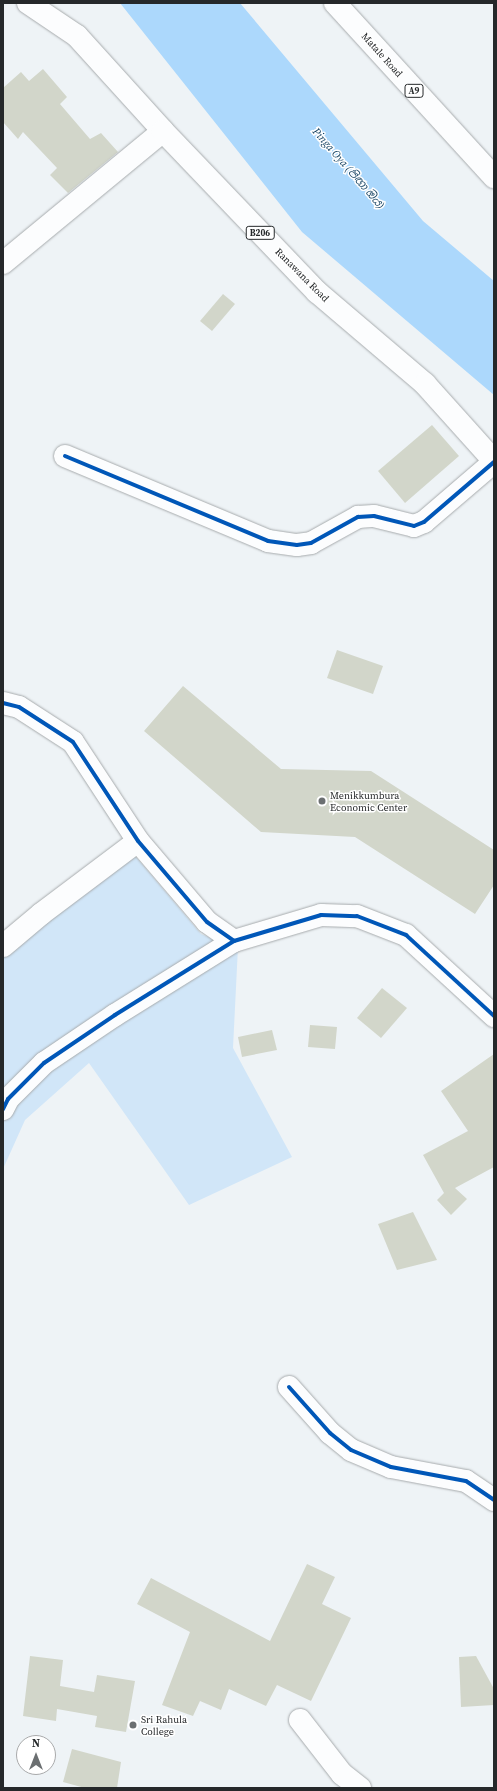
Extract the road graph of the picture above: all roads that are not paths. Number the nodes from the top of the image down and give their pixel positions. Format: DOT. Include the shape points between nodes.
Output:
graph roads {
  1 [pos="28,3"];
  2 [pos="335,3"];
  3 [pos="163,131"];
  4 [pos="494,177"];
  5 [pos="3,263"];
  6 [pos="65,456"];
  7 [pos="494,462"];
  8 [pos="3,703"];
  9 [pos="138,841"];
  10 [pos="234,941"];
  11 [pos="3,946"];
  12 [pos="494,1016"];
  13 [pos="3,1109"];
  14 [pos="289,1387"];
  15 [pos="494,1500"];
  16 [pos="300,1720"];
  17 [pos="360,1788"];
  1 -- 3 [label="main road, Ranawana Road / B206" via="77,36"];
  2 -- 4 [label="main road, Matale Road / A9"];
  3 -- 5 [label="main road"];
  3 -- 7 [label="main road, Ranawana Road / B206" via="317,292 425,384"];
  6 -- 7 [label="main road" via="268,541 297,545 311,543 358,517 374,516 414,526 424,522"];
  8 -- 9 [label="main road" via="19,707 73,742"];
  9 -- 10 [label="main road" via="207,922"];
  9 -- 11 [label="main road"];
  10 -- 12 [label="main road" via="321,915 357,916 406,935"];
  10 -- 13 [label="main road" via="115,1014 44,1062 8,1099"];
  14 -- 15 [label="main road" via="330,1433 351,1450 391,1467 466,1481"];
  16 -- 17 [label="main road" via="342,1774"];
}
